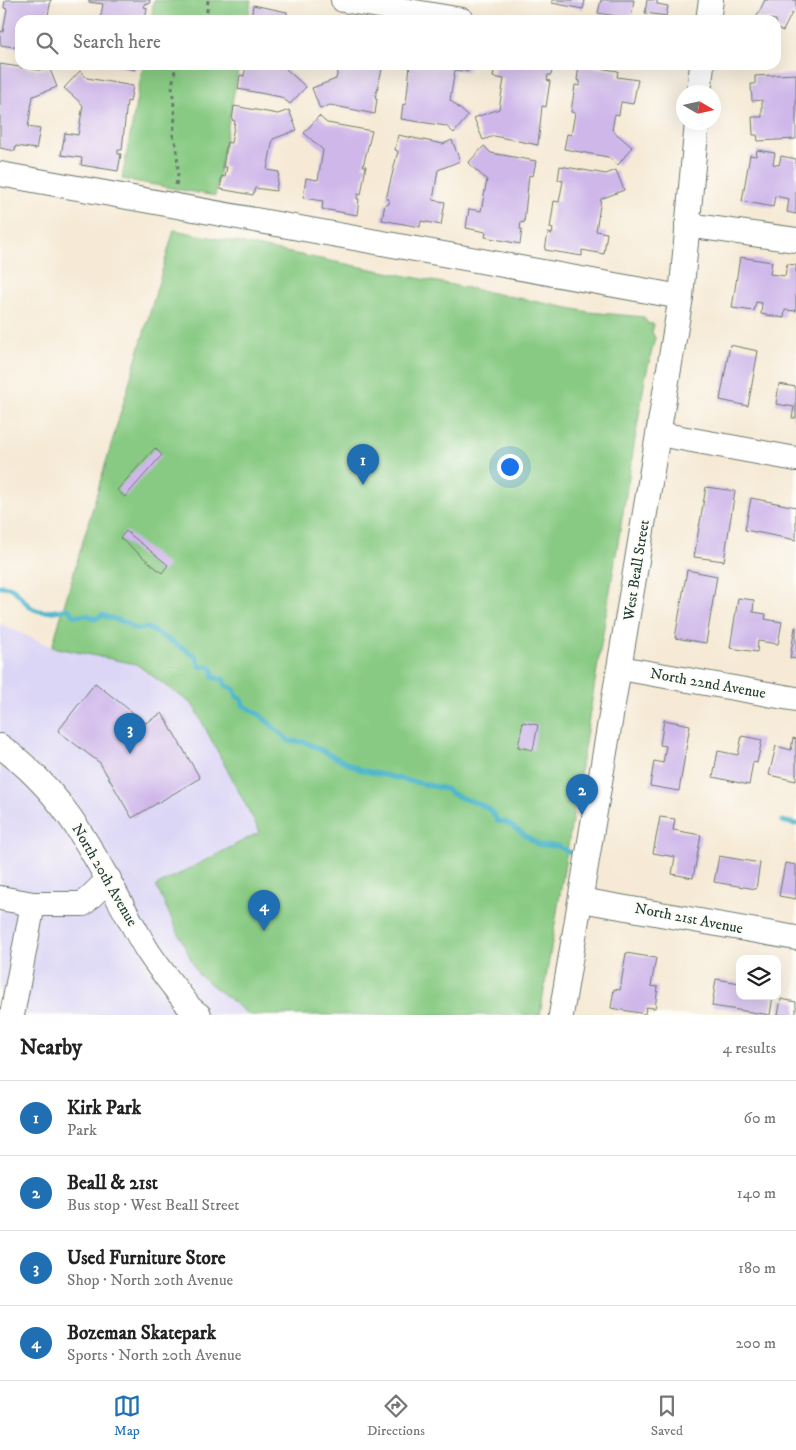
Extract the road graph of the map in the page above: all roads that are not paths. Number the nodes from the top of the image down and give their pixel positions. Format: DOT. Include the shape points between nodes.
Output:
graph roads {
  1 [pos="342,0"];
  2 [pos="711,0"];
  3 [pos="432,15"];
  4 [pos="709,15"];
  5 [pos="701,70"];
  6 [pos="700,85"];
  7 [pos="695,130"];
  8 [pos="0,174"];
  9 [pos="687,225"];
  10 [pos="796,240"];
  11 [pos="681,297"];
  12 [pos="659,434"];
  13 [pos="796,459"];
  14 [pos="620,668"];
  15 [pos="796,699"];
  16 [pos="0,746"];
  17 [pos="109,879"];
  18 [pos="0,898"];
  19 [pos="581,900"];
  20 [pos="33,904"];
  21 [pos="796,938"];
  22 [pos="12,1015"];
  23 [pos="198,1015"];
  24 [pos="560,1015"];
  1 -- 3 [label="street"];
  2 -- 4 [label="street"];
  5 -- 6 [label="street"];
  7 -- 9 [label="street, West Beall Street"];
  8 -- 11 [label="street"];
  9 -- 10 [label="street"];
  9 -- 11 [label="street, West Beall Street"];
  11 -- 12 [label="street, West Beall Street"];
  12 -- 13 [label="street"];
  12 -- 14 [label="street, West Beall Street"];
  14 -- 15 [label="street, North 22nd Avenue"];
  14 -- 19 [label="street, West Beall Street"];
  16 -- 17 [label="street, North 20th Avenue" via="44,784 72,818"];
  17 -- 20 [label="street" via="84,904"];
  17 -- 23 [label="street, North 20th Avenue" via="148,950"];
  18 -- 20 [label="street"];
  19 -- 21 [label="street, North 21st Avenue"];
  19 -- 24 [label="street, West Beall Street"];
  20 -- 22 [label="street"];
}
